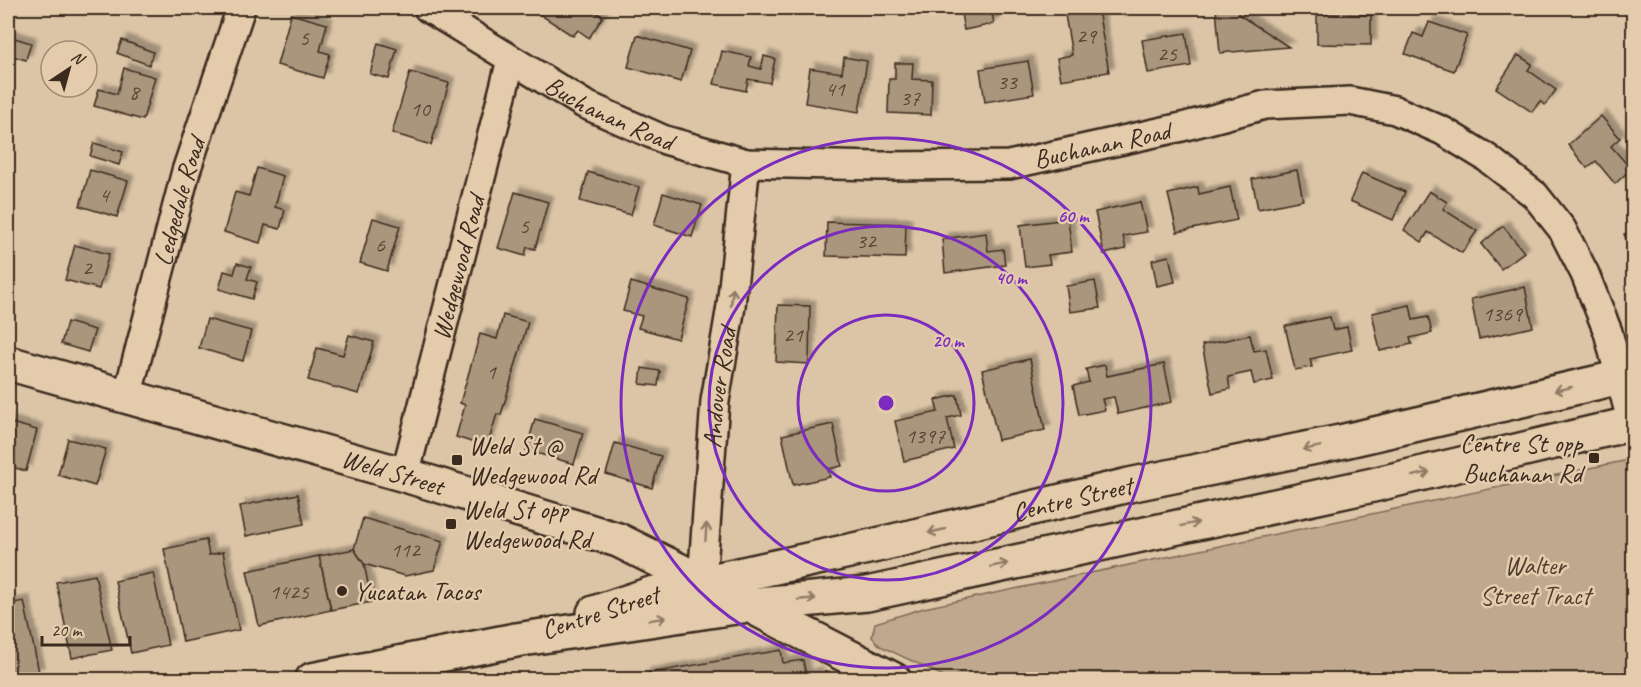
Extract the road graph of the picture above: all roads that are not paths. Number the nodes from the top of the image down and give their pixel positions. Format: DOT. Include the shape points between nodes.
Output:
graph roads {
  1 [pos="241,8"];
  2 [pos="428,8"];
  3 [pos="511,60"];
  4 [pos="746,163"];
  5 [pos="8,363"];
  6 [pos="1627,375"];
  7 [pos="127,397"];
  8 [pos="1633,423"];
  9 [pos="1363,436"];
  10 [pos="405,475"];
  11 [pos="1373,485"];
  12 [pos="897,540"];
  13 [pos="906,585"];
  14 [pos="704,597"];
  15 [pos="749,605"];
  16 [pos="321,679"];
  17 [pos="894,680"];
  1 -- 7 [label="street, Ledgedale Road" via="186,171"];
  2 -- 3 [label="street, Buchanan Road"];
  3 -- 4 [label="street, Buchanan Road" via="584,104 644,131"];
  3 -- 10 [label="street, Wedgewood Road"];
  4 -- 6 [label="street, Buchanan Road" via="1009,165 1182,128 1265,105 1350,101 1395,110 1443,131 1535,195 1562,230 1585,274"];
  14 -- 4 [label="street, Andover Road, one-way" via="715,401 731,306"];
  5 -- 7 [label="main road, Weld Street"];
  6 -- 8 [label="street, Buchanan Road"];
  6 -- 9 [label="main road, Centre Street, one-way"];
  7 -- 10 [label="main road, Weld Street"];
  11 -- 8 [label="main road, Centre Street, one-way"];
  9 -- 11 [label="main road"];
  9 -- 12 [label="main road, Centre Street, one-way" via="1129,485"];
  10 -- 14 [label="main road, Weld Street" via="618,540"];
  13 -- 11 [label="main road, Centre Street, one-way"];
  12 -- 13 [label="main road"];
  12 -- 14 [label="main road, Centre Street"];
  15 -- 13 [label="main road, Centre Street, one-way" via="867,594"];
  14 -- 15 [label="main road, Weld Street"];
  14 -- 16 [label="main road, Centre Street" via="651,594 516,640"];
  15 -- 17 [label="main road, Weld Street"];
}
